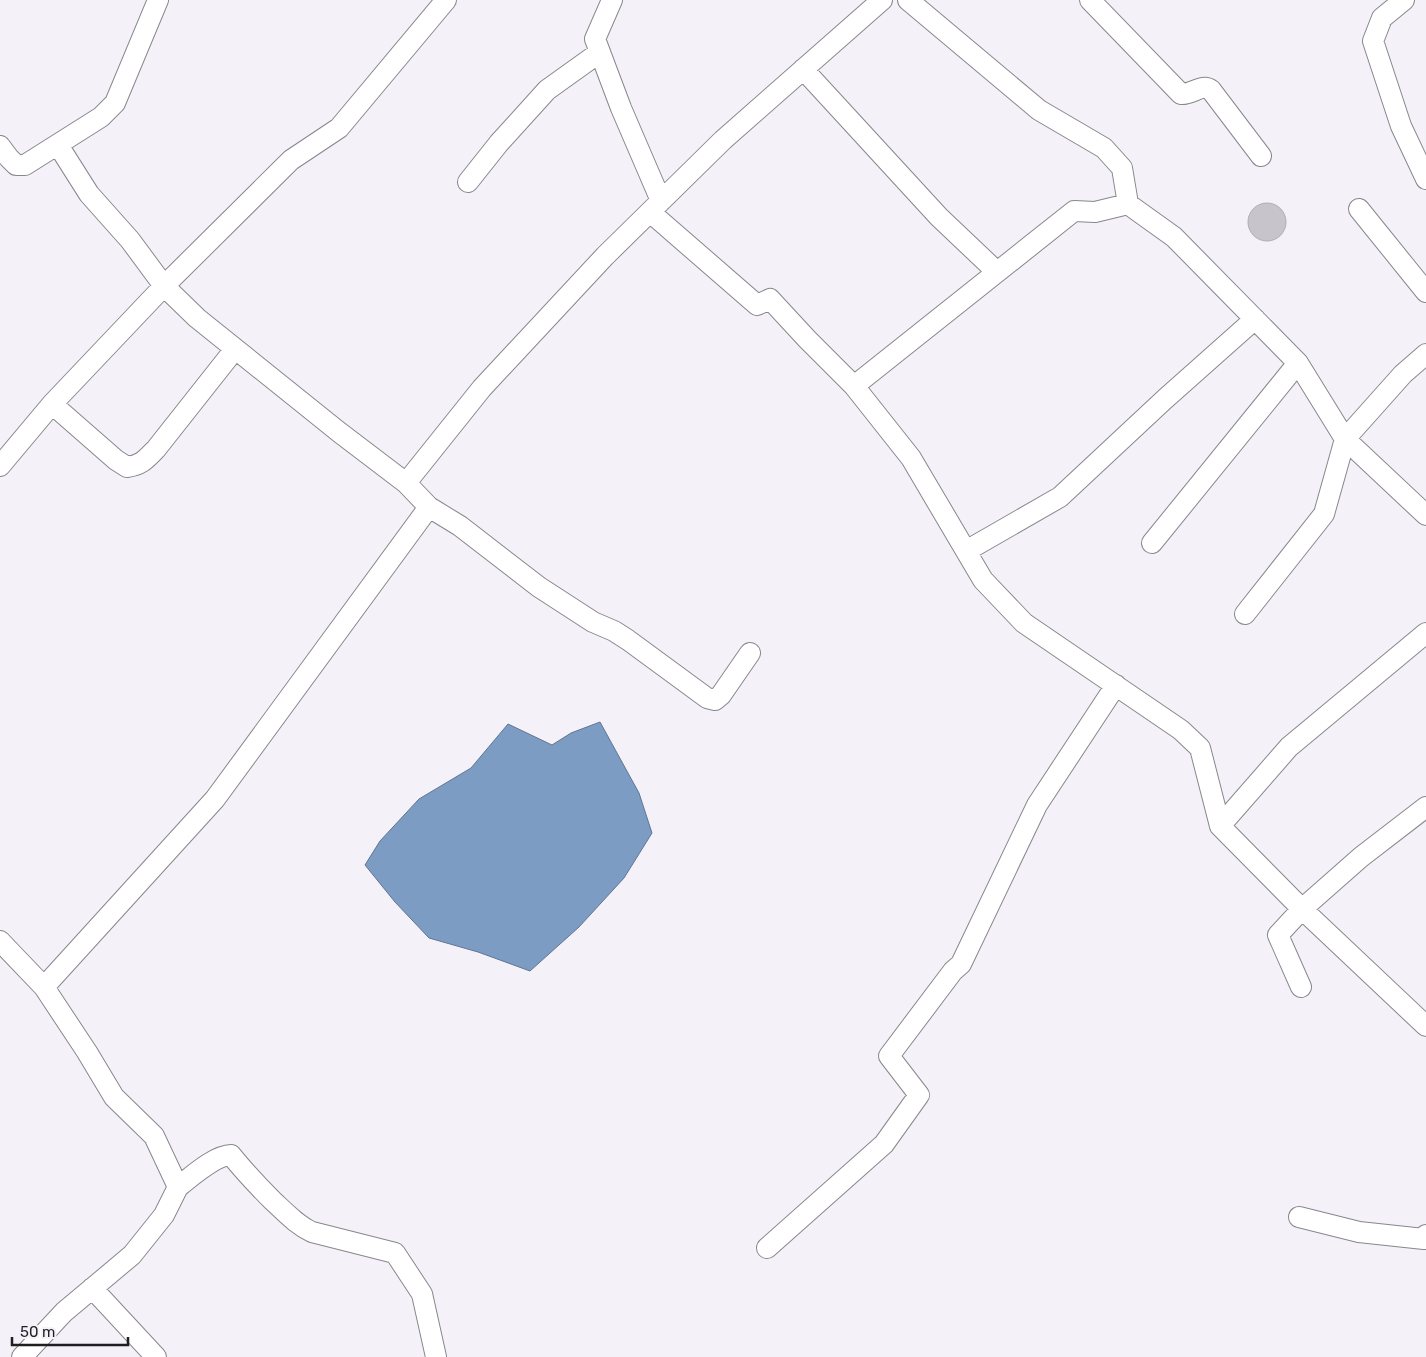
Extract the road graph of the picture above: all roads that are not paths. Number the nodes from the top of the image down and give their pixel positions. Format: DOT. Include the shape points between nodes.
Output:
graph roads {
  1 [pos="158,0"];
  2 [pos="446,0"];
  3 [pos="612,0"];
  4 [pos="882,0"];
  5 [pos="908,0"];
  6 [pos="1090,0"];
  7 [pos="1404,0"];
  8 [pos="600,52"];
  9 [pos="803,69"];
  10 [pos="58,145"];
  11 [pos="0,146"];
  12 [pos="1261,156"];
  13 [pos="1426,179"];
  14 [pos="468,182"];
  15 [pos="1128,204"];
  16 [pos="655,206"];
  17 [pos="1358,209"];
  18 [pos="997,272"];
  19 [pos="164,286"];
  20 [pos="1426,292"];
  21 [pos="1255,319"];
  22 [pos="235,349"];
  23 [pos="1426,354"];
  24 [pos="1298,363"];
  25 [pos="854,386"];
  26 [pos="52,404"];
  27 [pos="1345,439"];
  28 [pos="0,466"];
  29 [pos="406,482"];
  30 [pos="429,506"];
  31 [pos="1426,515"];
  32 [pos="1152,543"];
  33 [pos="966,551"];
  34 [pos="1245,614"];
  35 [pos="1426,633"];
  36 [pos="750,653"];
  37 [pos="1116,685"];
  38 [pos="1426,807"];
  39 [pos="1220,826"];
  40 [pos="1302,910"];
  41 [pos="0,941"];
  42 [pos="44,987"];
  43 [pos="1301,987"];
  44 [pos="1426,1026"];
  45 [pos="178,1187"];
  46 [pos="1298,1217"];
  47 [pos="1426,1235"];
  48 [pos="767,1248"];
  49 [pos="92,1288"];
  50 [pos="22,1357"];
  51 [pos="156,1357"];
  52 [pos="436,1357"];
  1 -- 10 [label="street" via="115,103 101,117"];
  2 -- 19 [label="street" via="339,128 291,160"];
  3 -- 8 [label="street" via="595,39"];
  4 -- 9 [label="street"];
  5 -- 15 [label="street" via="1039,110 1104,148 1122,168"];
  6 -- 12 [label="street" via="1181,94 1203,87 1211,90"];
  7 -- 13 [label="street" via="1382,18 1373,41 1401,126"];
  8 -- 14 [label="street" via="547,90"];
  8 -- 16 [label="street"];
  9 -- 16 [label="street" via="722,140"];
  9 -- 18 [label="street" via="939,216"];
  10 -- 11 [label="street" via="25,165 16,165"];
  10 -- 19 [label="street" via="89,194 130,240"];
  15 -- 18 [label="street" via="1095,212 1074,211"];
  15 -- 21 [label="street" via="1174,238"];
  16 -- 25 [label="street" via="756,305 770,299"];
  16 -- 29 [label="street" via="482,388"];
  17 -- 20 [label="street"];
  18 -- 25 [label="street"];
  19 -- 22 [label="street"];
  19 -- 26 [label="street"];
  21 -- 24 [label="street"];
  21 -- 33 [label="street" via="1060,497"];
  22 -- 26 [label="street" via="146,460 137,466 127,467 116,460"];
  22 -- 29 [label="street"];
  23 -- 27 [label="street" via="1403,374"];
  24 -- 27 [label="street"];
  24 -- 32 [label="street"];
  25 -- 33 [label="street" via="911,458"];
  26 -- 28 [label="street"];
  27 -- 31 [label="street"];
  27 -- 34 [label="street" via="1324,514"];
  29 -- 30 [label="street"];
  30 -- 36 [label="street" via="563,604 628,640 707,698 715,700 721,695"];
  30 -- 42 [label="street" via="216,799"];
  33 -- 37 [label="street" via="983,580 1024,623"];
  35 -- 39 [label="street" via="1289,747"];
  37 -- 39 [label="street" via="1181,730 1200,748"];
  37 -- 48 [label="street" via="1037,804 960,964 889,1056 919,1095 884,1144"];
  38 -- 40 [label="street" via="1361,856"];
  39 -- 40 [label="street"];
  40 -- 43 [label="street" via="1278,935"];
  40 -- 44 [label="street"];
  41 -- 42 [label="street"];
  42 -- 45 [label="street" via="114,1097 154,1136"];
  45 -- 49 [label="street" via="164,1216 132,1255"];
  45 -- 52 [label="street" via="214,1161 231,1155 302,1227 395,1253 422,1294"];
  46 -- 47 [label="street" via="1359,1232 1424,1239"];
  49 -- 50 [label="street" via="64,1312"];
  49 -- 51 [label="street"];
}
